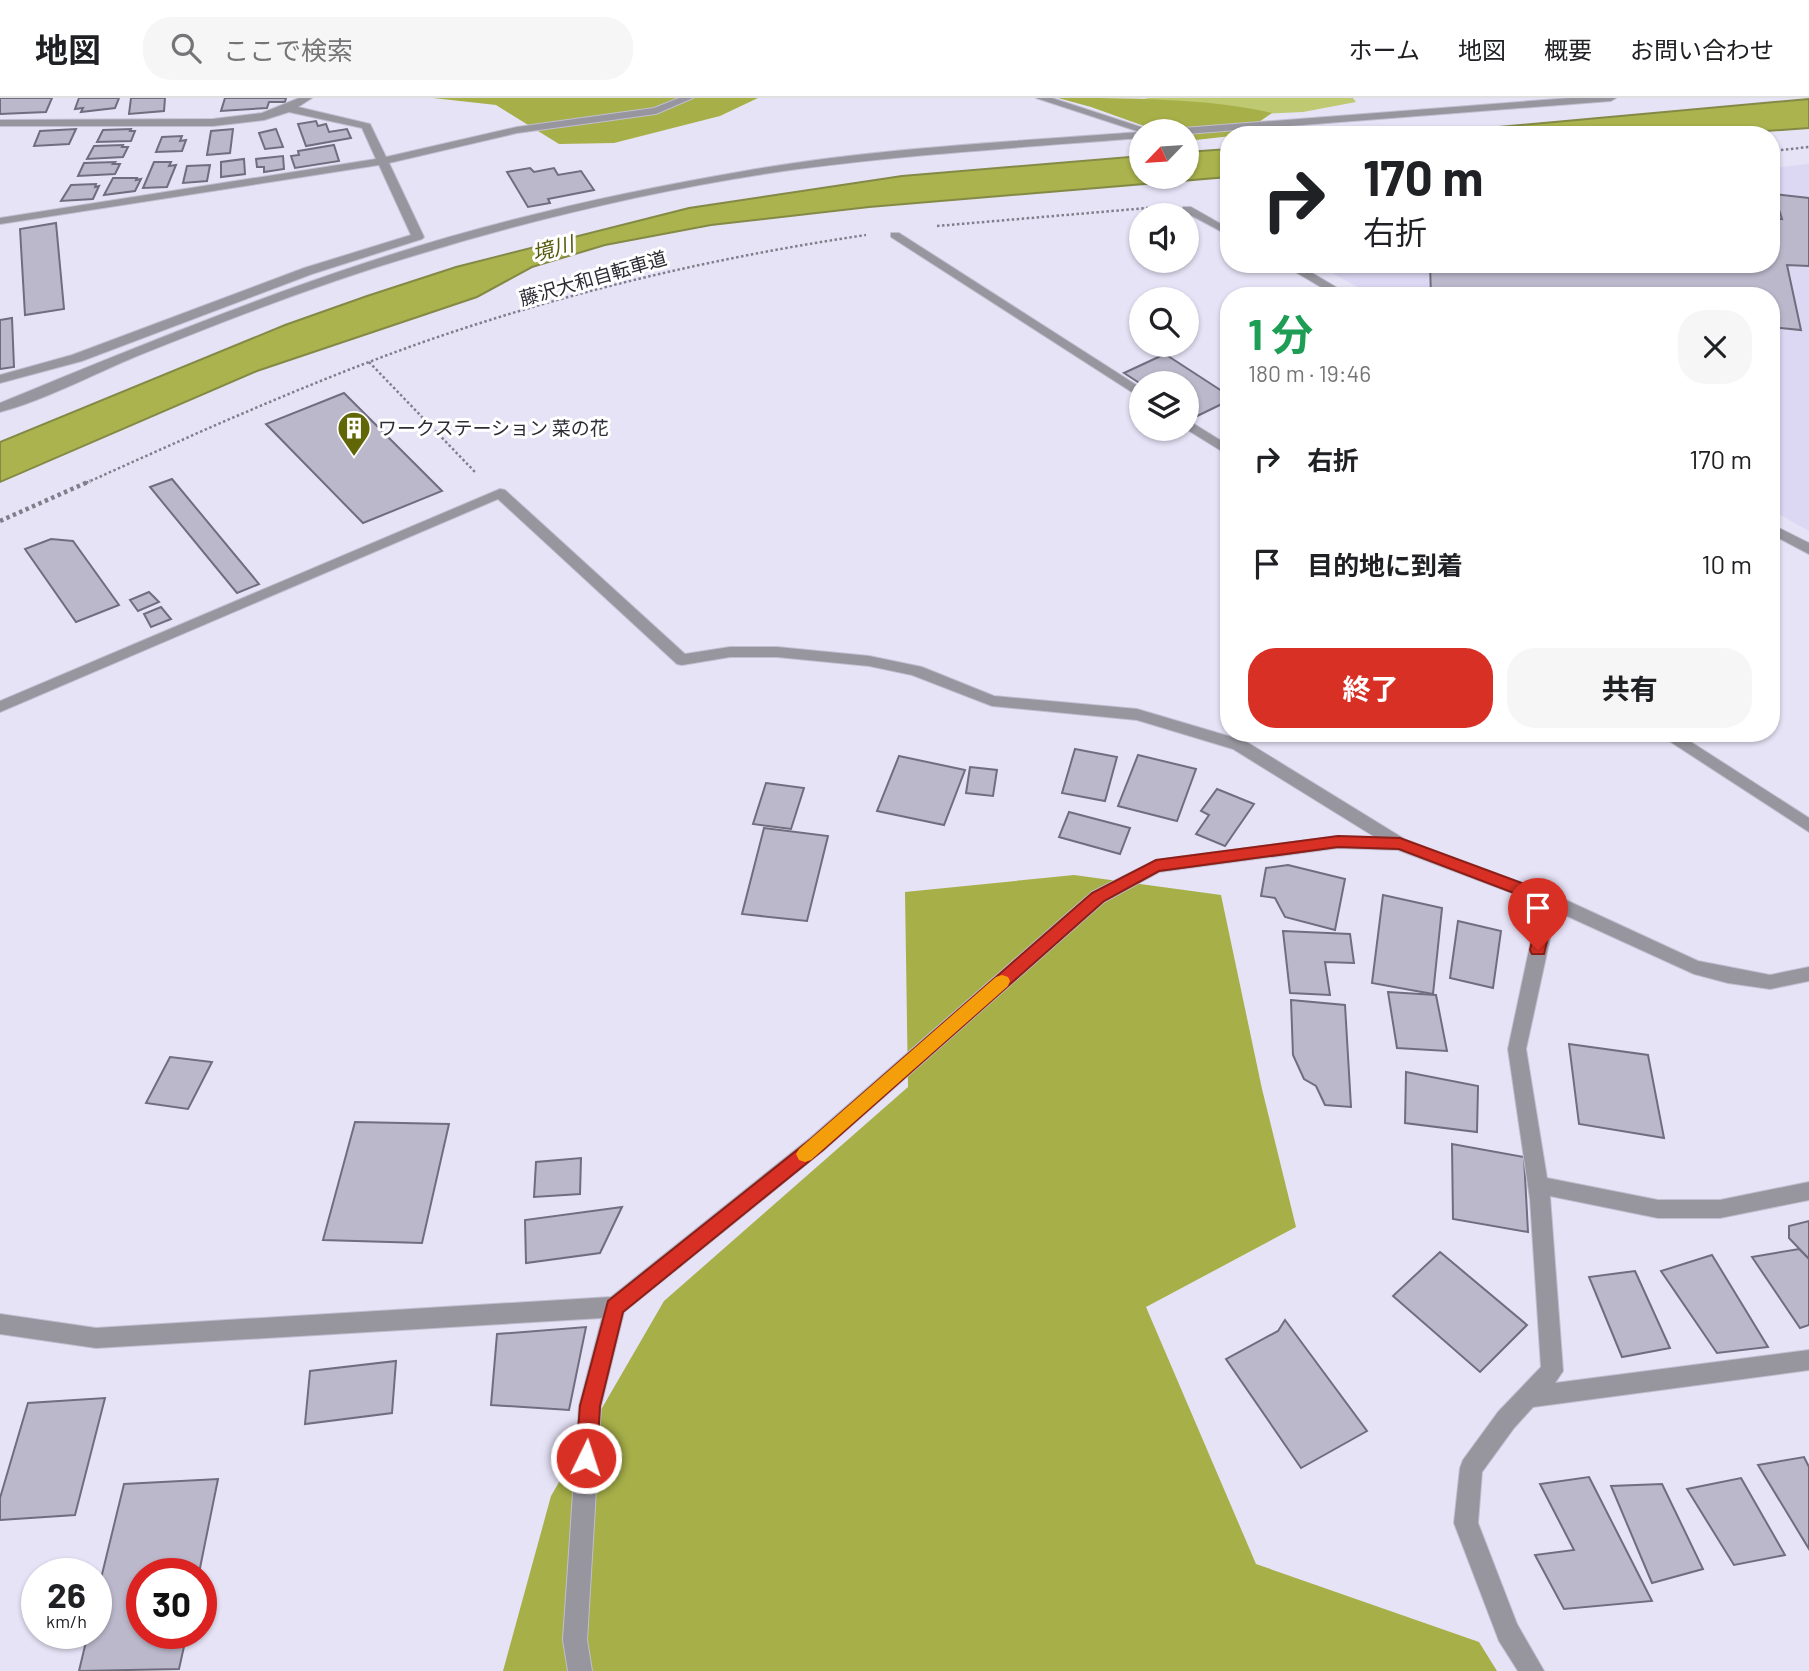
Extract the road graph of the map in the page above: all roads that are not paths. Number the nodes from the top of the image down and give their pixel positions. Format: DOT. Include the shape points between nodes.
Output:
graph roads {
  1 [pos="307,98"];
  2 [pos="688,98"];
  3 [pos="1041,98"];
  4 [pos="1611,98"];
  5 [pos="1480,103"];
  6 [pos="291,109"];
  7 [pos="0,123"];
  8 [pos="1129,125"];
  9 [pos="1236,126"];
  10 [pos="1220,128"];
  11 [pos="1199,129"];
  12 [pos="1129,136"];
  13 [pos="384,161"];
  14 [pos="1199,216"];
  15 [pos="0,220"];
  16 [pos="1220,228"];
  17 [pos="895,235"];
  18 [pos="1304,273"];
  19 [pos="1329,287"];
  20 [pos="0,379"];
  21 [pos="1129,386"];
  22 [pos="0,408"];
  23 [pos="1199,432"];
  24 [pos="1220,446"];
  25 [pos="1780,533"];
  26 [pos="1809,549"];
  27 [pos="0,707"];
  28 [pos="1220,739"];
  29 [pos="1229,742"];
  30 [pos="1679,742"];
  31 [pos="1809,826"];
  32 [pos="1400,844"];
  33 [pos="1549,900"];
  34 [pos="1809,974"];
  35 [pos="1537,1185"];
  36 [pos="1809,1191"];
  37 [pos="615,1307"];
  38 [pos="0,1324"];
  39 [pos="1809,1360"];
  40 [pos="1528,1397"];
  41 [pos="580,1671"];
  42 [pos="1532,1671"];
  1 -- 6 [label="street"];
  2 -- 13 [label="street" via="656,111 517,130"];
  3 -- 8 [label="street"];
  4 -- 5 [label="street"];
  5 -- 9 [label="street"];
  6 -- 7 [label="street" via="257,118 202,122"];
  6 -- 13 [label="street" via="366,127"];
  10 -- 11 [label="street"];
  12 -- 22 [label="street" via="896,154 747,174 597,204 366,267"];
  13 -- 15 [label="street"];
  13 -- 20 [label="street" via="418,237 308,271 77,358"];
  14 -- 16 [label="street"];
  17 -- 21 [label="street"];
  18 -- 19 [label="street"];
  23 -- 24 [label="street"];
  25 -- 26 [label="street"];
  27 -- 28 [label="street" via="500,493 682,660 730,652 778,652 869,661 916,671 992,701 1137,715"];
  29 -- 32 [label="street"];
  30 -- 31 [label="street"];
  32 -- 33 [label="street"];
  32 -- 37 [label="street" via="1338,842 1156,866 1098,897 817,1144"];
  33 -- 34 [label="street" via="1694,967 1770,982"];
  33 -- 35 [label="street" via="1517,1049"];
  35 -- 36 [label="street" via="1658,1209 1720,1209"];
  35 -- 40 [label="street" via="1552,1371"];
  37 -- 38 [label="street" via="96,1338"];
  37 -- 41 [label="street" via="590,1406 575,1640"];
  39 -- 40 [label="street"];
  40 -- 42 [label="street" via="1471,1468 1466,1523 1508,1632"];
}
